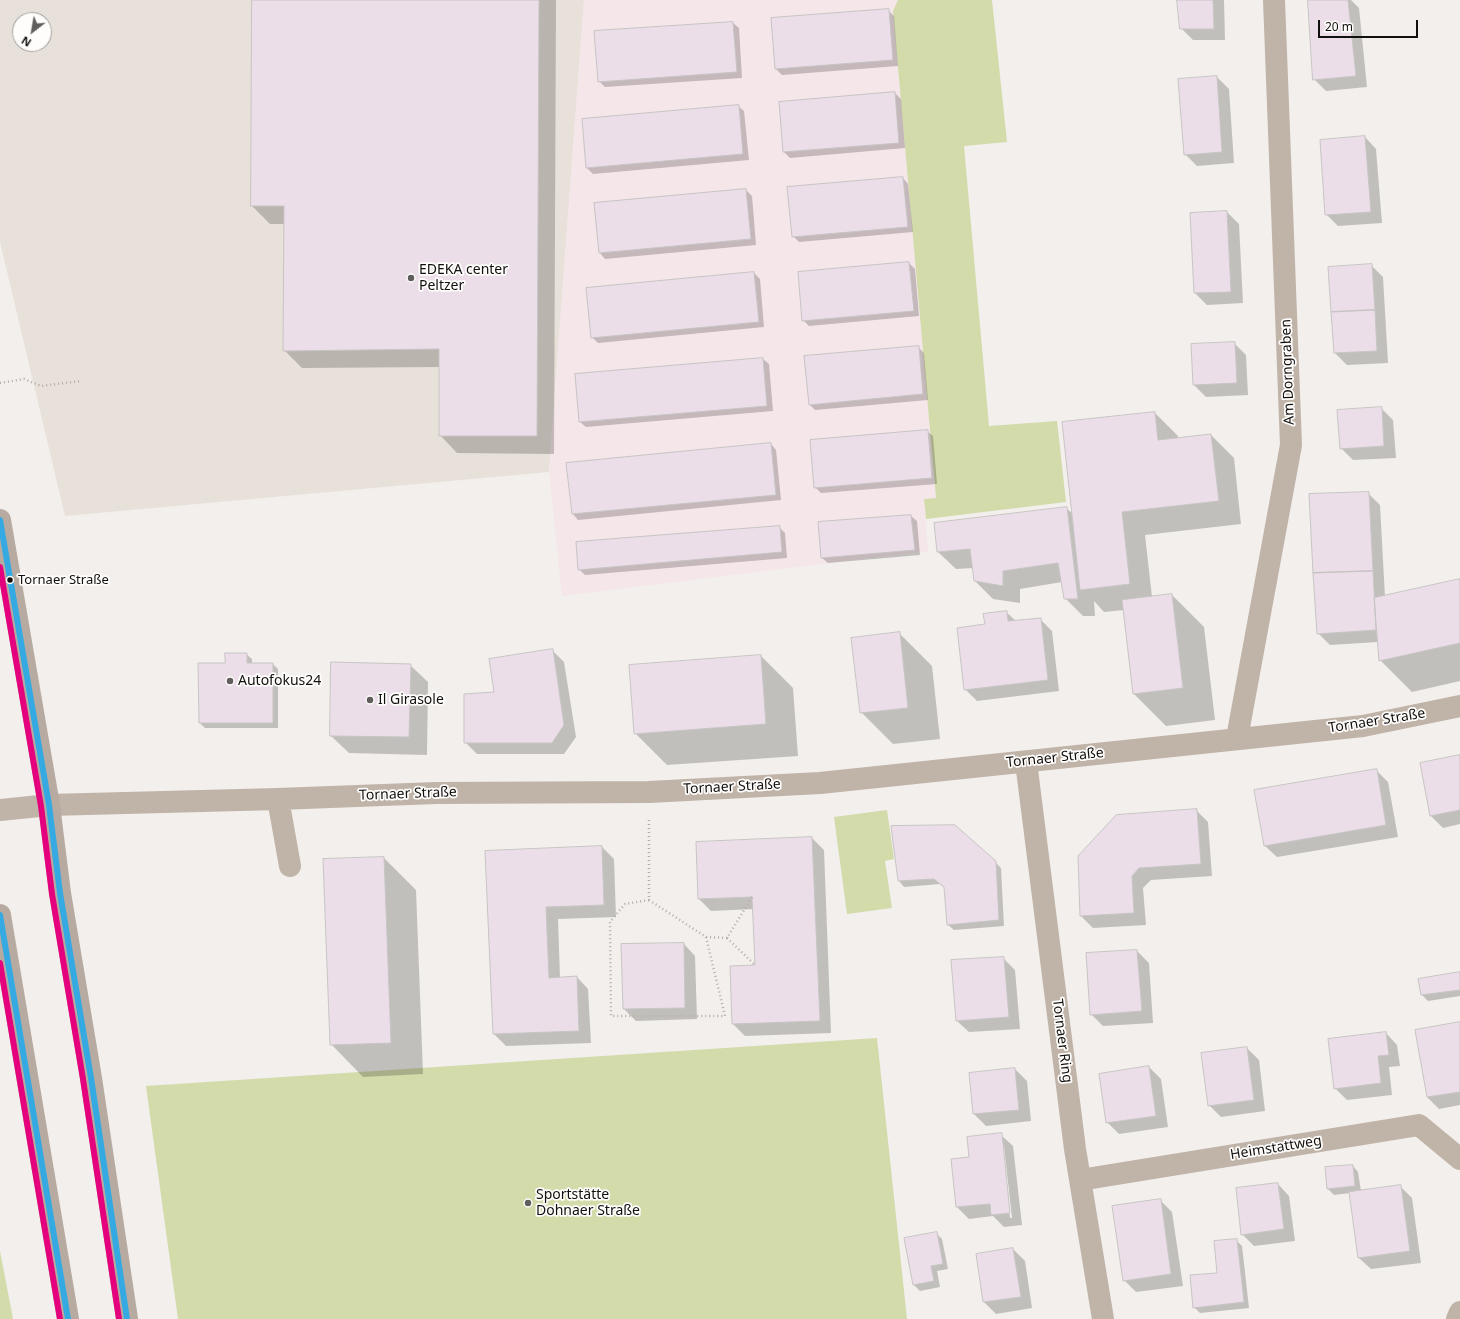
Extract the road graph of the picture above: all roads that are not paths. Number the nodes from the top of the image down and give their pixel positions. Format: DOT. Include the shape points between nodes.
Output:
graph roads {
  1 [pos="1274,0"];
  2 [pos="0,520"];
  3 [pos="1460,706"];
  4 [pos="1237,738"];
  5 [pos="1026,762"];
  6 [pos="278,800"];
  7 [pos="49,805"];
  8 [pos="0,810"];
  9 [pos="290,866"];
  10 [pos="0,915"];
  11 [pos="1460,1159"];
  12 [pos="1080,1180"];
  13 [pos="1460,1312"];
  14 [pos="68,1319"];
  15 [pos="127,1319"];
  16 [pos="1103,1319"];
  17 [pos="1458,1319"];
  1 -- 4 [label="street, Am Dorngraben" via="1291,445"];
  2 -- 7 [label="main road"];
  3 -- 4 [label="street, Tornaer Straße" via="1363,726"];
  4 -- 5 [label="street, Tornaer Straße"];
  5 -- 6 [label="street, Tornaer Straße" via="820,783 649,792 436,793"];
  5 -- 12 [label="street, Tornaer Ring"];
  6 -- 7 [label="street, Tornaer Straße"];
  6 -- 9 [label="street"];
  7 -- 8 [label="street, Tornaer Straße"];
  7 -- 15 [label="main road" via="60,893"];
  10 -- 14 [label="main road"];
  11 -- 12 [label="street, Heimstattweg" via="1419,1125"];
  12 -- 16 [label="street, Tornaer Ring"];
  13 -- 17 [label="street"];
}
